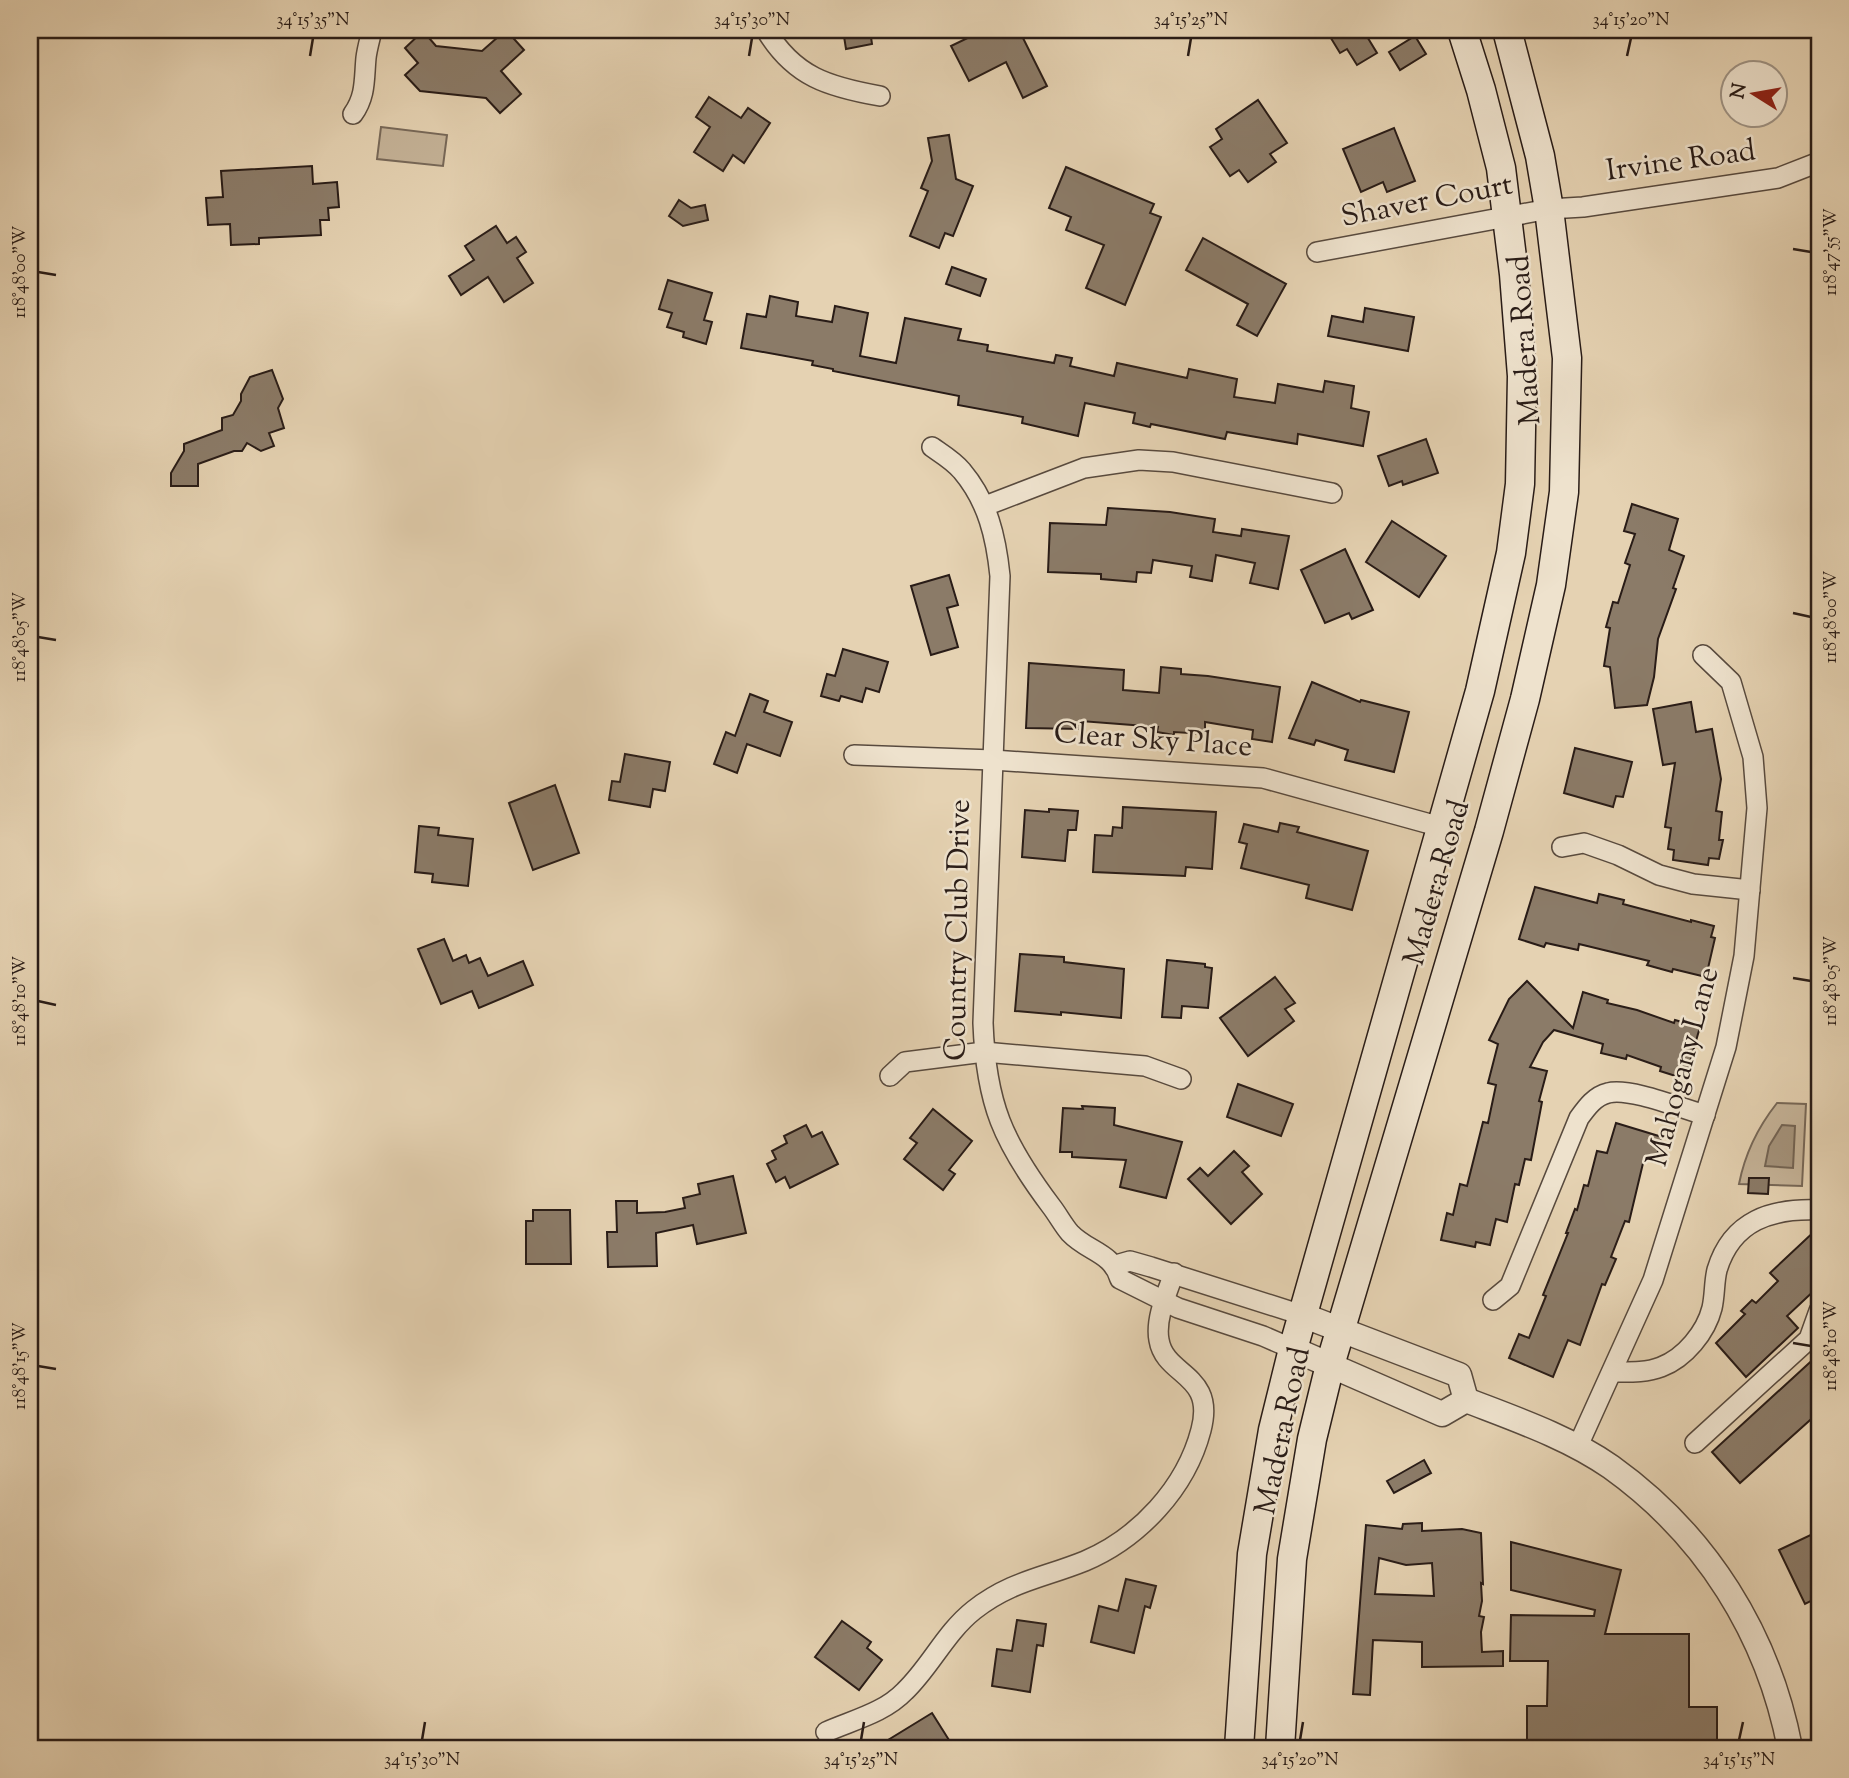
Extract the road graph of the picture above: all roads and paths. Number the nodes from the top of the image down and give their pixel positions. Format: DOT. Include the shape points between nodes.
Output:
graph roads {
  1 [pos="372,30"];
  2 [pos="766,30"];
  3 [pos="1462,30"];
  4 [pos="1507,30"];
  5 [pos="880,96"];
  6 [pos="353,114"];
  7 [pos="1819,162"];
  8 [pos="1549,209"];
  9 [pos="1507,217"];
  10 [pos="1317,252"];
  11 [pos="932,447"];
  12 [pos="1332,493"];
  13 [pos="985,506"];
  14 [pos="1703,655"];
  15 [pos="854,755"];
  16 [pos="993,760"];
  17 [pos="1441,827"];
  18 [pos="1562,846"];
  19 [pos="1750,890"];
  20 [pos="984,1052"];
  21 [pos="890,1076"];
  22 [pos="1181,1079"];
  23 [pos="1706,1115"];
  24 [pos="1819,1210"];
  25 [pos="1116,1265"];
  26 [pos="1174,1273"];
  27 [pos="1493,1300"];
  28 [pos="1165,1301"];
  29 [pos="1819,1311"];
  30 [pos="1303,1315"];
  31 [pos="1341,1329"];
  32 [pos="1814,1337"];
  33 [pos="1293,1349"];
  34 [pos="1330,1365"];
  35 [pos="1612,1372"];
  36 [pos="1466,1400"];
  37 [pos="1695,1443"];
  38 [pos="1577,1448"];
  39 [pos="825,1732"];
  40 [pos="1239,1748"];
  41 [pos="1280,1748"];
  42 [pos="1790,1748"];
  1 -- 6 [label="street" via="365,91"];
  2 -- 5 [label="street" via="782,54 808,75 841,89"];
  3 -- 9 [label="main road, Madera Road" via="1501,168"];
  4 -- 8 [label="main road, Madera Road"];
  7 -- 8 [label="street, Irvine Road" via="1778,178"];
  8 -- 9 [label="street, Shaver Court"];
  8 -- 31 [label="main road, Madera Road" via="1567,371 1564,492 1551,584 1489,831"];
  9 -- 10 [label="street, Shaver Court"];
  9 -- 17 [label="main road, Madera Road" via="1522,376 1520,484 1496,624"];
  11 -- 13 [label="street, Country Club Drive" via="961,469"];
  12 -- 13 [label="street" via="1173,462 1139,460 1084,468"];
  13 -- 16 [label="street, Country Club Drive" via="1000,576"];
  14 -- 19 [label="street, Mahogany Lane" via="1731,682 1753,757 1757,808"];
  15 -- 16 [label="street, Clear Sky Place"];
  16 -- 17 [label="street, Clear Sky Place" via="1263,778"];
  16 -- 20 [label="street, Country Club Drive"];
  17 -- 30 [label="main road, Madera Road"];
  18 -- 19 [label="street" via="1584,843 1659,875"];
  19 -- 23 [label="street, Mahogany Lane" via="1736,1003"];
  20 -- 21 [label="street" via="905,1062"];
  20 -- 22 [label="street" via="1145,1066"];
  20 -- 25 [label="street, Country Club Drive" via="989,1088 1012,1151 1071,1234"];
  23 -- 27 [label="street" via="1625,1091 1592,1101 1579,1118 1510,1286"];
  23 -- 35 [label="street, Mahogany Lane" via="1653,1280"];
  24 -- 35 [label="street" via="1769,1213 1742,1230 1722,1257 1707,1321 1685,1352 1660,1368"];
  25 -- 26 [label="street" via="1130,1261"];
  25 -- 28 [label="street, Country Club Drive" via="1120,1279"];
  26 -- 28 [label="street"];
  26 -- 30 [label="street"];
  28 -- 33 [label="street, Country Club Drive"];
  28 -- 39 [label="street" via="1158,1331 1161,1349 1200,1392 1203,1412 1201,1430 1177,1483 1136,1530 1109,1549 996,1595 950,1633 891,1703"];
  29 -- 32 [label="street"];
  30 -- 31 [label="street"];
  30 -- 33 [label="main road, Madera Road"];
  31 -- 34 [label="main road, Madera Road"];
  31 -- 36 [label="street" via="1459,1375"];
  32 -- 37 [label="street"];
  33 -- 34 [label="street"];
  33 -- 40 [label="main road, Madera Road" via="1273,1430 1252,1554"];
  34 -- 36 [label="street" via="1442,1414"];
  34 -- 41 [label="main road, Madera Road" via="1292,1559"];
  35 -- 38 [label="street, Mahogany Lane"];
  36 -- 38 [label="street"];
  38 -- 42 [label="street" via="1645,1494 1680,1527 1716,1572 1745,1617 1768,1667"];
}
